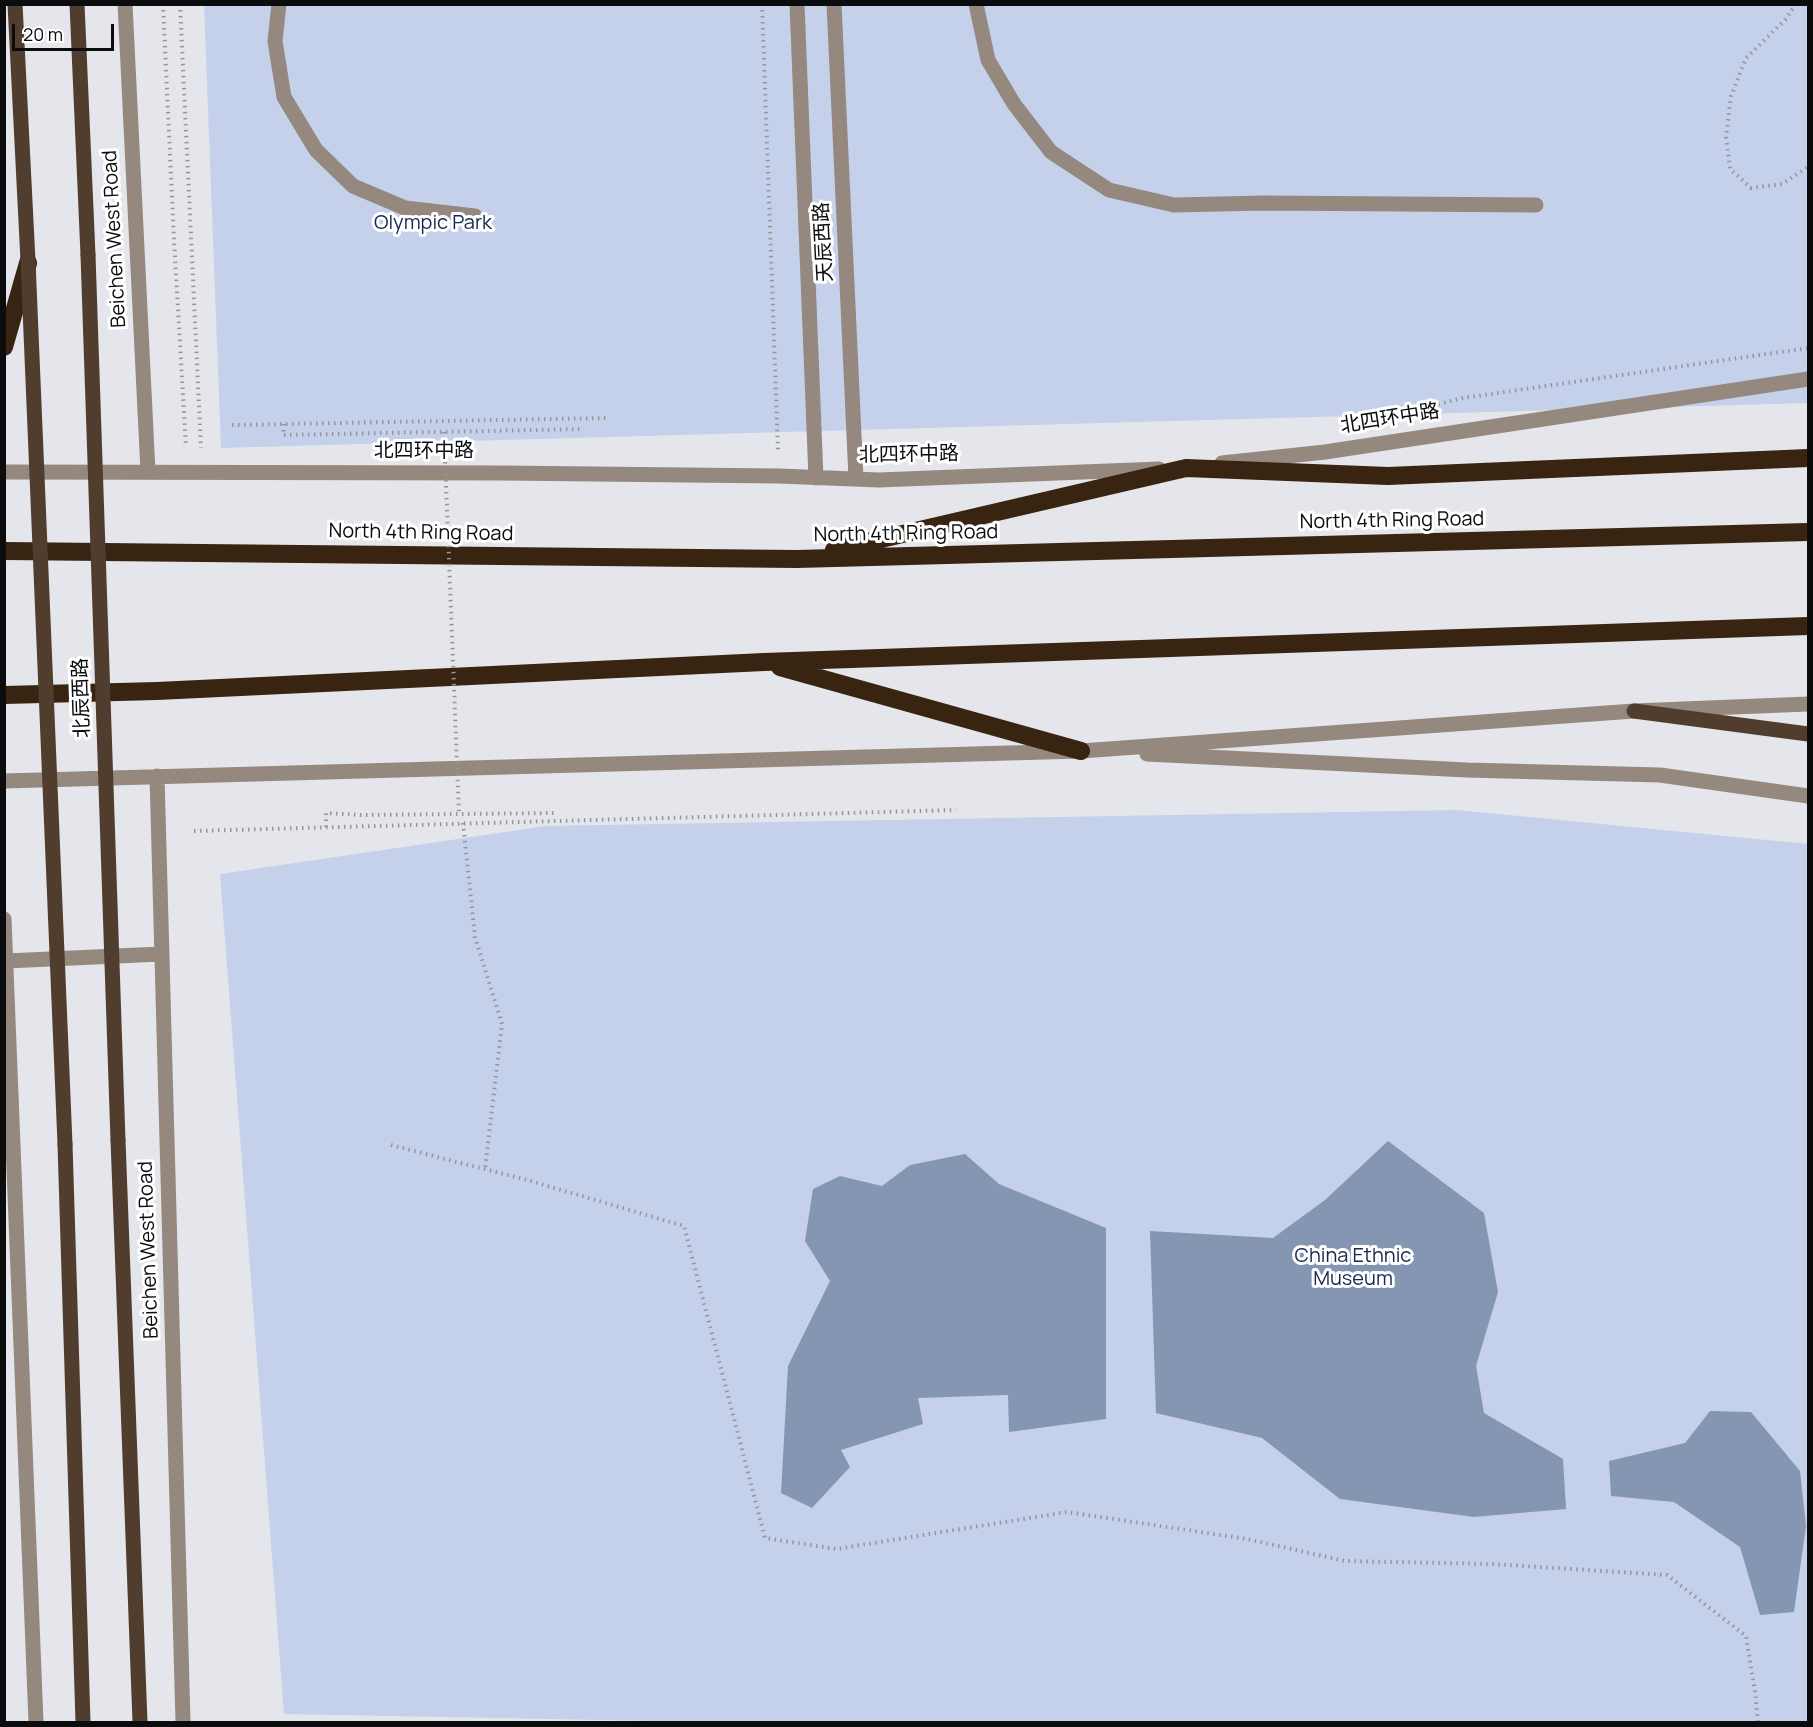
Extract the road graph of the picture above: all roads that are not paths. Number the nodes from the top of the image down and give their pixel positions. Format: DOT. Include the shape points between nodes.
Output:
graph roads {
  1 [pos="15,4"];
  2 [pos="77,4"];
  3 [pos="125,4"];
  4 [pos="279,4"];
  5 [pos="797,4"];
  6 [pos="834,4"];
  7 [pos="976,4"];
  8 [pos="1536,206"];
  9 [pos="475,216"];
  10 [pos="88,255"];
  11 [pos="28,261"];
  12 [pos="4,347"];
  13 [pos="1809,379"];
  14 [pos="1809,458"];
  15 [pos="1186,468"];
  16 [pos="4,472"];
  17 [pos="148,472"];
  18 [pos="816,478"];
  19 [pos="856,478"];
  20 [pos="1809,532"];
  21 [pos="4,551"];
  22 [pos="797,559"];
  23 [pos="1809,626"];
  24 [pos="764,662"];
  25 [pos="4,695"];
  26 [pos="1809,704"];
  27 [pos="1634,711"];
  28 [pos="1809,734"];
  29 [pos="1082,751"];
  30 [pos="157,776"];
  31 [pos="4,781"];
  32 [pos="1809,795"];
  33 [pos="4,920"];
  34 [pos="161,954"];
  35 [pos="6,961"];
  36 [pos="118,1140"];
  37 [pos="36,1722"];
  38 [pos="83,1722"];
  39 [pos="140,1722"];
  40 [pos="183,1722"];
  1 -- 11 [label="main road"];
  2 -- 10 [label="main road, Beichen West Road"];
  3 -- 17 [label="street, Beichen West Road"];
  4 -- 9 [label="street" via="275,41 284,97 316,150 353,186 405,208"];
  5 -- 18 [label="street, 天辰西路"];
  6 -- 19 [label="street, 天辰西路"];
  7 -- 8 [label="street" via="988,60 1014,104 1051,152 1109,190 1174,205"];
  10 -- 36 [label="main road, 北辰西路, bridge"];
  11 -- 12 [label="highway"];
  11 -- 38 [label="main road, 北辰西路, bridge" via="65,1144"];
  13 -- 15 [label="street, 北四环中路" via="1325,452"];
  14 -- 15 [label="highway" via="1388,476"];
  15 -- 19 [label="street, 北四环中路"];
  15 -- 22 [label="highway"];
  16 -- 17 [label="street, 北四环中路"];
  17 -- 18 [label="street, 北四环中路"];
  18 -- 19 [label="street, 北四环中路"];
  20 -- 22 [label="highway, North 4th Ring Road"];
  21 -- 22 [label="highway, North 4th Ring Road"];
  23 -- 24 [label="highway"];
  24 -- 25 [label="highway" via="169,691"];
  24 -- 29 [label="highway"];
  26 -- 27 [label="street"];
  27 -- 28 [label="main road"];
  27 -- 29 [label="street"];
  29 -- 30 [label="street"];
  29 -- 32 [label="street" via="1467,770 1660,774"];
  30 -- 31 [label="street"];
  30 -- 34 [label="street, Beichen West Road"];
  33 -- 35 [label="street"];
  34 -- 35 [label="street"];
  34 -- 40 [label="street, Beichen West Road"];
  35 -- 37 [label="street"];
  36 -- 39 [label="main road, Beichen West Road"];
}
